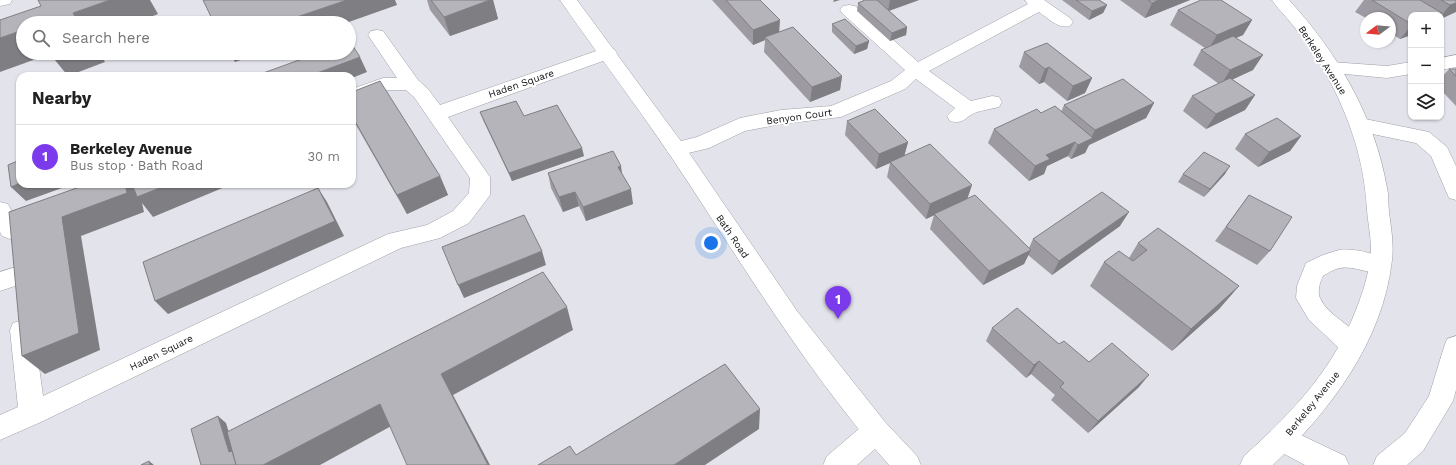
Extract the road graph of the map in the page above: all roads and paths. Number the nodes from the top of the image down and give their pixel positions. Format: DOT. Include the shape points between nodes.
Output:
graph roads {
  1 [pos="4,0"];
  2 [pos="568,0"];
  3 [pos="1280,0"];
  4 [pos="0,1"];
  5 [pos="1036,2"];
  6 [pos="849,10"];
  7 [pos="1064,22"];
  8 [pos="377,34"];
  9 [pos="608,53"];
  10 [pos="1456,62"];
  11 [pos="1444,64"];
  12 [pos="1331,68"];
  13 [pos="1408,68"];
  14 [pos="916,70"];
  15 [pos="411,84"];
  16 [pos="356,94"];
  17 [pos="992,102"];
  18 [pos="435,114"];
  19 [pos="1360,125"];
  20 [pos="676,149"];
  21 [pos="1456,192"];
  22 [pos="0,210"];
  23 [pos="32,222"];
  24 [pos="10,230"];
  25 [pos="1379,265"];
  26 [pos="8,279"];
  27 [pos="1353,345"];
  28 [pos="1456,347"];
  29 [pos="32,414"];
  30 [pos="0,428"];
  31 [pos="876,431"];
  32 [pos="1282,439"];
  33 [pos="837,465"];
  34 [pos="907,465"];
  35 [pos="1254,465"];
  36 [pos="1335,465"];
  37 [pos="1387,465"];
  1 -- 4 [label="street"];
  2 -- 9 [label="street, Bath Road"];
  3 -- 12 [label="street, Berkeley Avenue"];
  5 -- 7 [label="street, Benyon Court"];
  5 -- 14 [label="street, Benyon Court"];
  6 -- 14 [label="street"];
  8 -- 15 [label="street, Haden Square"];
  9 -- 18 [label="street, Haden Square"];
  9 -- 20 [label="street, Bath Road"];
  10 -- 11 [label="street"];
  12 -- 13 [label="street" via="1387,72"];
  12 -- 19 [label="street, Berkeley Avenue"];
  14 -- 17 [label="street" via="962,112"];
  14 -- 20 [label="street, Benyon Court" via="898,85 834,112 781,117 740,125 702,142"];
  15 -- 16 [label="street" via="383,84"];
  15 -- 18 [label="street, Haden Square" via="421,93"];
  18 -- 29 [label="street, Haden Square" via="480,177 479,195 462,217 432,232 396,240"];
  19 -- 21 [label="street" via="1422,137 1440,152"];
  19 -- 25 [label="street, Berkeley Avenue" via="1378,190 1382,249"];
  20 -- 31 [label="street, Bath Road" via="789,318"];
  22 -- 24 [label="street"];
  23 -- 24 [label="street"];
  24 -- 26 [label="street"];
  25 -- 27 [label="street, Berkeley Avenue" via="1372,294"];
  25 -- 27 [label="street" via="1349,257 1337,258 1314,270 1310,280 1307,293 1315,311"];
  26 -- 29 [label="street" via="19,303"];
  27 -- 32 [label="street, Berkeley Avenue" via="1338,373"];
  28 -- 37 [label="street" via="1440,401 1414,442"];
  29 -- 30 [label="street, Haden Square"];
  31 -- 33 [label="street"];
  31 -- 34 [label="street, Bath Road"];
  32 -- 35 [label="street, Berkeley Avenue"];
  32 -- 36 [label="street, Berkeley Avenue"];
}
